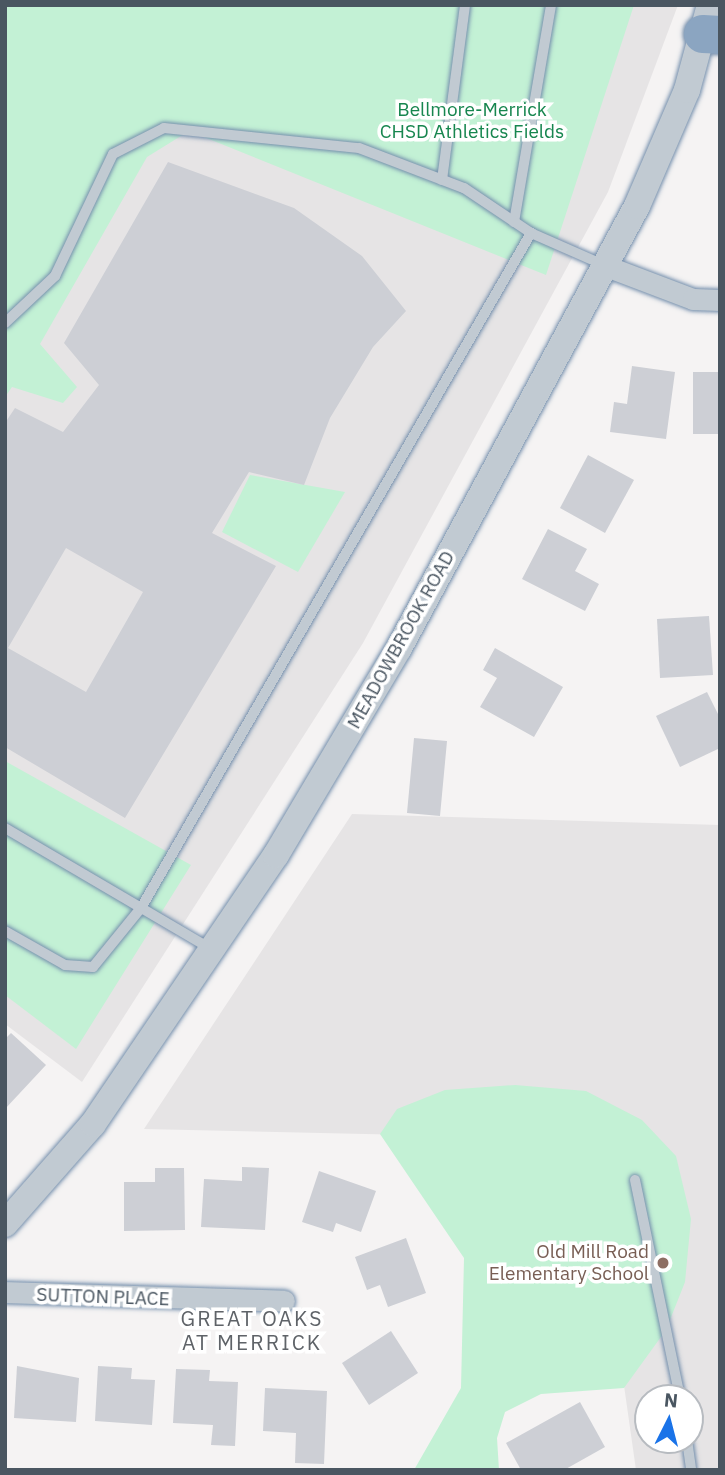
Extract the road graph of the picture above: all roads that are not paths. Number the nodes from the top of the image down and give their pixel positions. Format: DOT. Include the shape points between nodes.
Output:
graph roads {
  1 [pos="465,5"];
  2 [pos="551,5"];
  3 [pos="711,25"];
  4 [pos="442,180"];
  5 [pos="514,222"];
  6 [pos="531,233"];
  7 [pos="606,266"];
  8 [pos="720,300"];
  9 [pos="5,323"];
  10 [pos="5,828"];
  11 [pos="141,908"];
  12 [pos="5,931"];
  13 [pos="212,949"];
  14 [pos="635,1180"];
  15 [pos="5,1224"];
  16 [pos="5,1292"];
  17 [pos="284,1301"];
  18 [pos="677,1384"];
  1 -- 4 [label="lane"];
  2 -- 5 [label="lane"];
  3 -- 7 [label="street, MEADOWBROOK ROAD" via="670,131"];
  4 -- 5 [label="lane"];
  4 -- 9 [label="lane" via="359,148 164,128 113,154 55,275"];
  5 -- 6 [label="lane"];
  6 -- 7 [label="lane"];
  6 -- 11 [label="lane"];
  7 -- 8 [label="street" via="693,299"];
  7 -- 13 [label="street, MEADOWBROOK ROAD" via="399,648 276,855"];
  10 -- 11 [label="lane"];
  11 -- 12 [label="lane" via="93,967 65,965"];
  11 -- 13 [label="lane"];
  13 -- 15 [label="street, MEADOWBROOK ROAD" via="93,1124"];
  14 -- 18 [label="lane"];
  16 -- 17 [label="street, SUTTON PLACE"];
}
